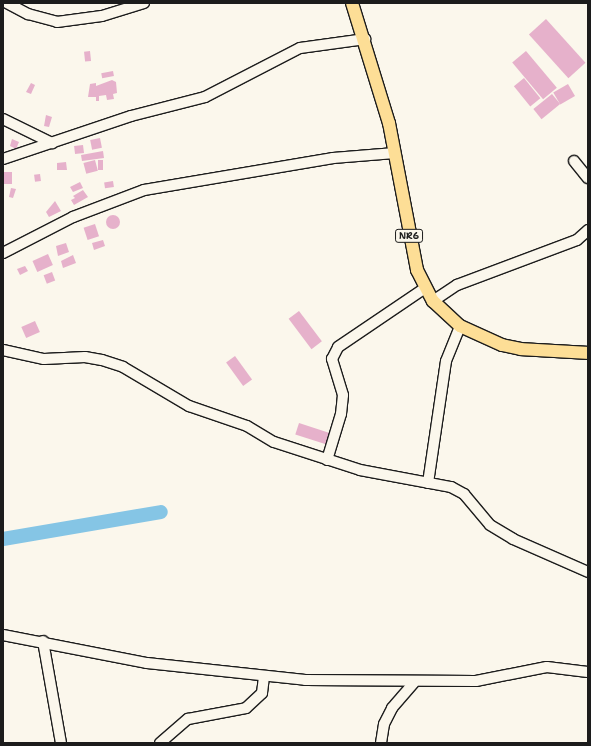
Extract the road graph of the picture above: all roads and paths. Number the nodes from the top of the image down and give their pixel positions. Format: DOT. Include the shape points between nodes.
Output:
graph roads {
  1 [pos="7,3"];
  2 [pos="144,3"];
  3 [pos="352,3"];
  4 [pos="365,39"];
  5 [pos="3,119"];
  6 [pos="52,143"];
  7 [pos="395,153"];
  8 [pos="3,159"];
  9 [pos="574,161"];
  10 [pos="588,178"];
  11 [pos="588,230"];
  12 [pos="3,253"];
  13 [pos="425,288"];
  14 [pos="433,301"];
  15 [pos="460,326"];
  16 [pos="3,350"];
  17 [pos="588,353"];
  18 [pos="327,460"];
  19 [pos="428,484"];
  20 [pos="588,572"];
  21 [pos="3,635"];
  22 [pos="43,641"];
  23 [pos="588,672"];
  24 [pos="264,676"];
  25 [pos="414,683"];
  26 [pos="384,724"];
  27 [pos="61,743"];
  28 [pos="160,743"];
  29 [pos="373,743"];
  30 [pos="381,743"];
  1 -- 2 [label="street" via="28,14 57,22 102,16"];
  3 -- 4 [label="main road, NR6"];
  4 -- 6 [label="street" via="300,48 258,67 205,97 131,116"];
  4 -- 7 [label="main road, NR6"];
  5 -- 6 [label="street"];
  6 -- 8 [label="street"];
  7 -- 12 [label="street" via="333,158 144,190 73,217"];
  7 -- 13 [label="main road, NR6" via="412,250"];
  9 -- 10 [label="street"];
  11 -- 14 [label="street" via="577,240 457,285"];
  13 -- 14 [label="main road, NR6"];
  13 -- 18 [label="street" via="338,346 332,359 343,395 342,414"];
  14 -- 15 [label="main road, NR6"];
  15 -- 17 [label="main road, NR6" via="487,340 522,349"];
  15 -- 19 [label="street" via="446,361"];
  16 -- 18 [label="street" via="44,359 85,357 123,367 189,406"];
  18 -- 19 [label="street"];
  19 -- 20 [label="street" via="451,487 464,494 496,529"];
  21 -- 22 [label="street"];
  22 -- 24 [label="street" via="147,663"];
  22 -- 27 [label="street"];
  23 -- 25 [label="street" via="546,667 476,681"];
  24 -- 25 [label="street"];
  24 -- 28 [label="street" via="262,693 246,708 188,719"];
  25 -- 26 [label="street" via="392,708"];
  26 -- 29 [label="street"];
  26 -- 30 [label="street"];
}
